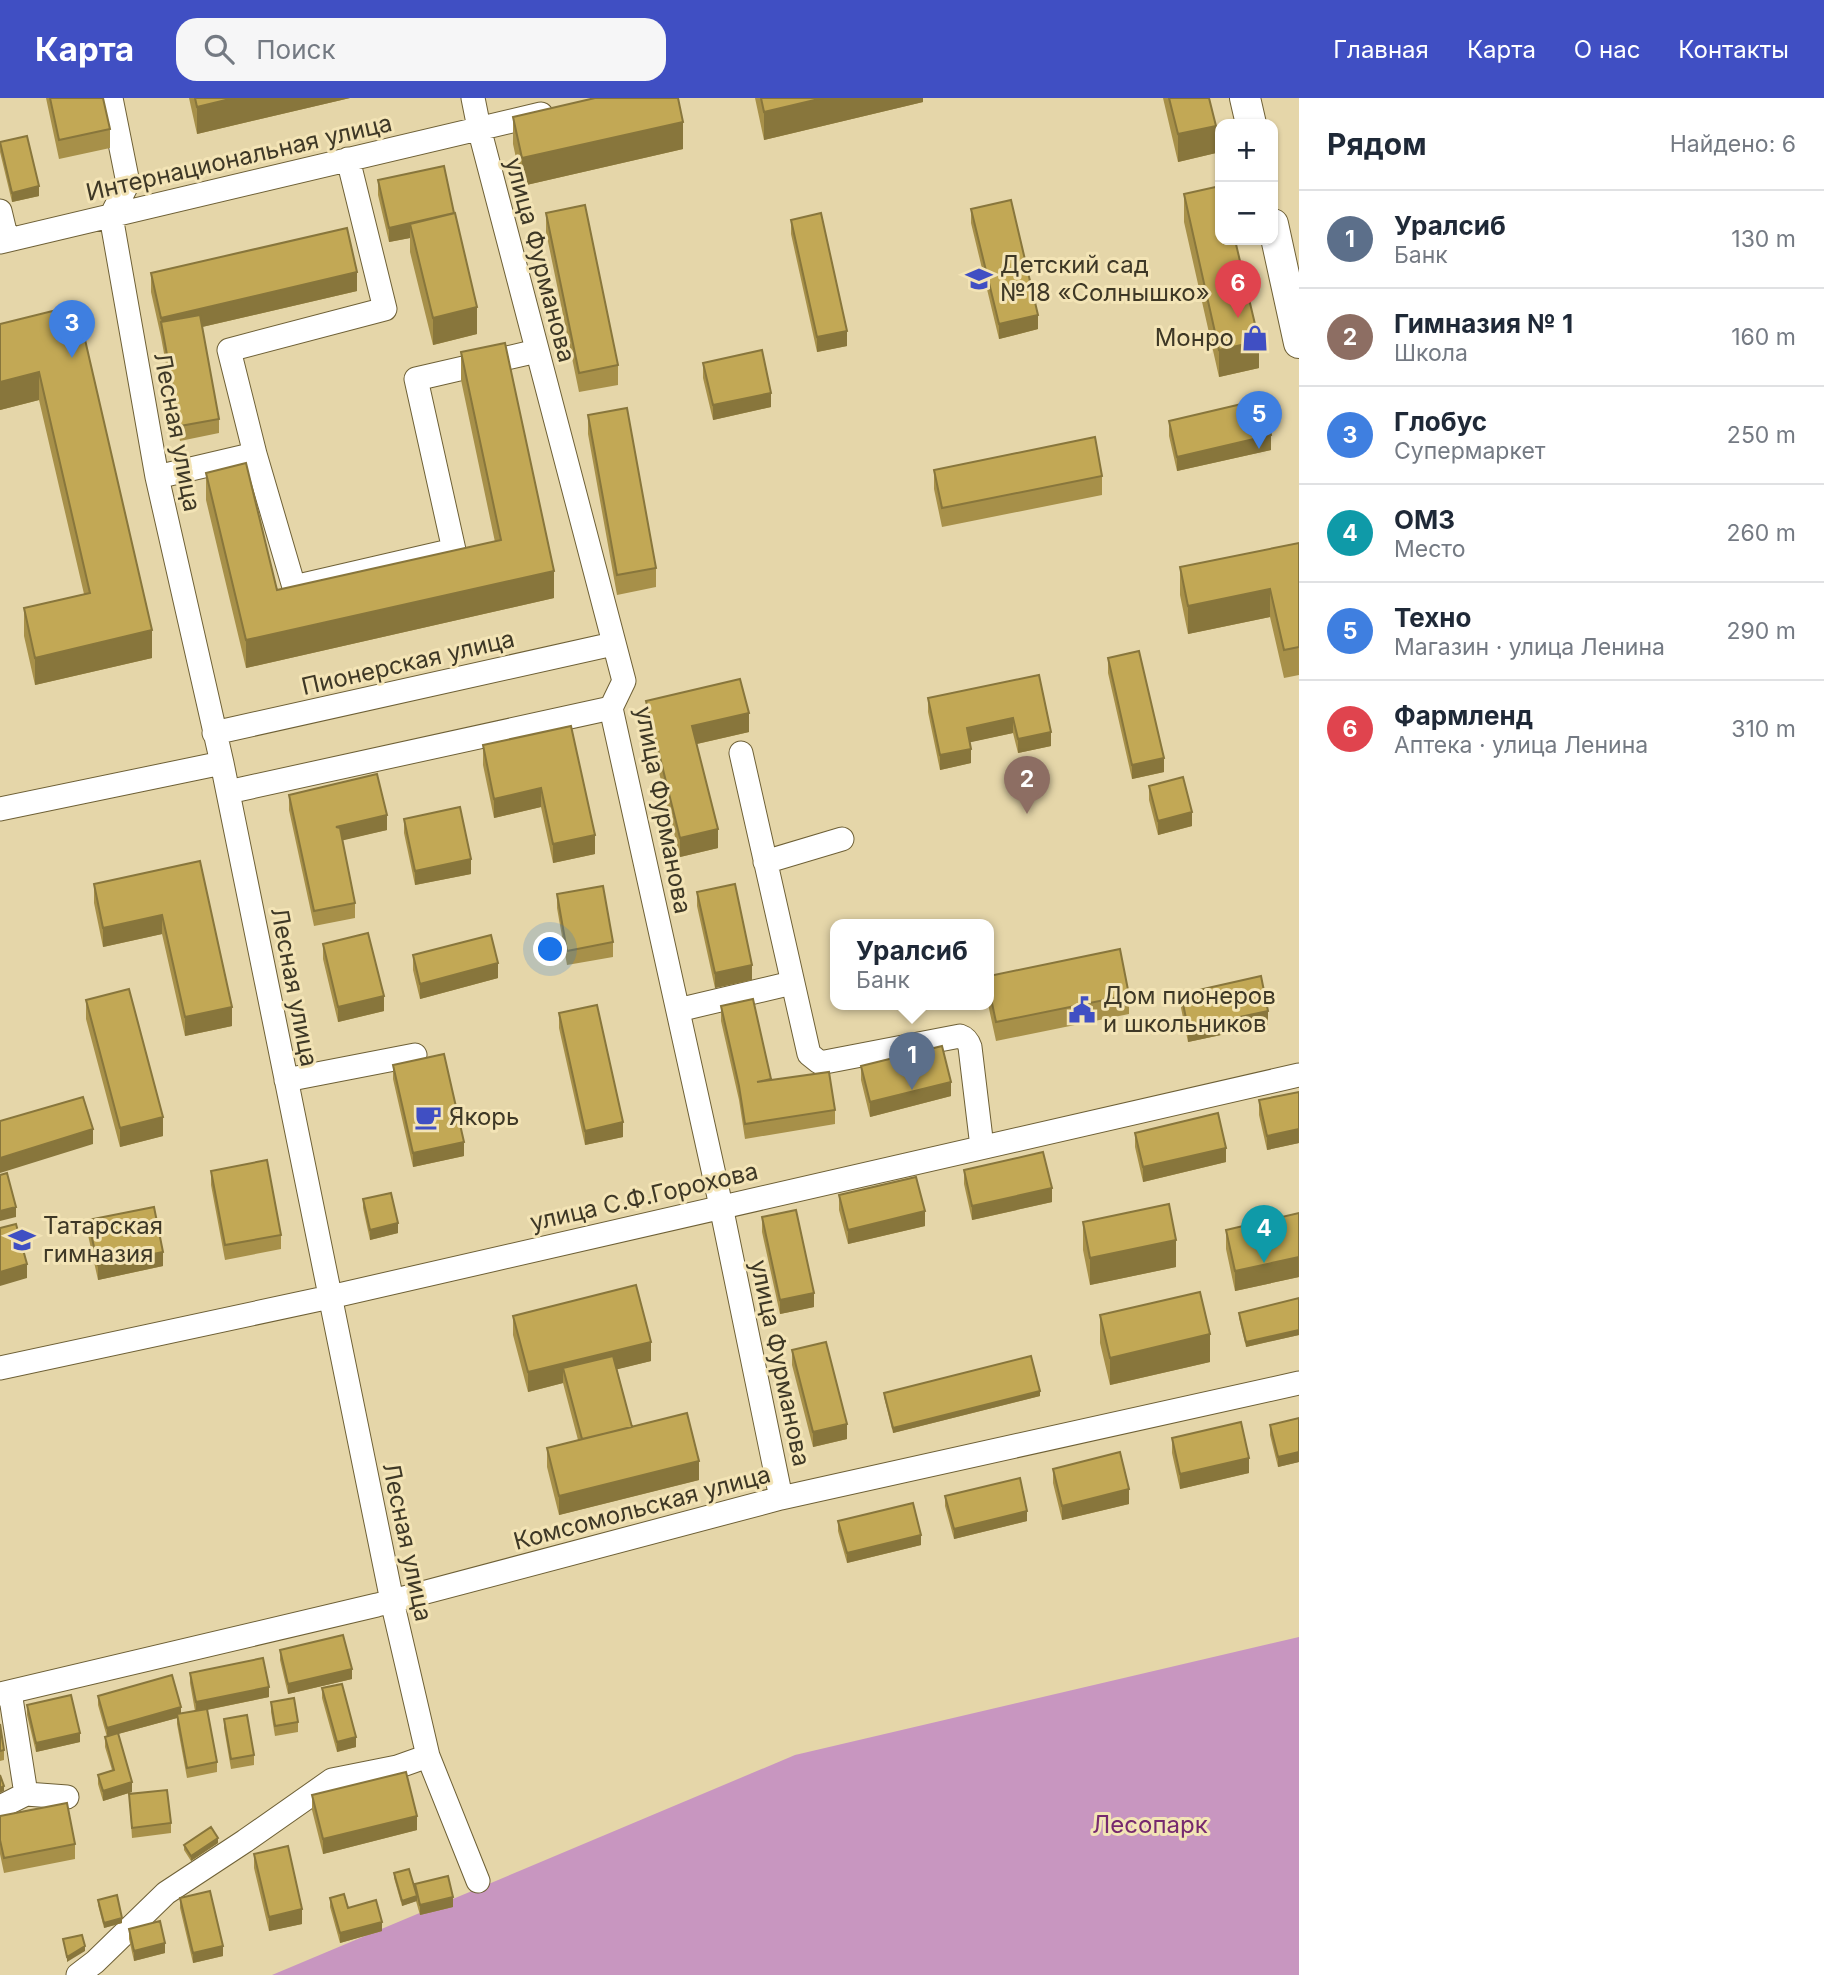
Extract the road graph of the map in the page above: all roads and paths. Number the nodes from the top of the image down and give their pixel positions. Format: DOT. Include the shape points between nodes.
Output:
graph roads {
  1 [pos="111,98"];
  2 [pos="473,98"];
  3 [pos="1245,98"];
  4 [pos="559,110"];
  5 [pos="1250,119"];
  6 [pos="479,128"];
  7 [pos="348,159"];
  8 [pos="0,211"];
  9 [pos="111,216"];
  10 [pos="4,241"];
  11 [pos="1278,245"];
  12 [pos="1299,343"];
  13 [pos="537,351"];
  14 [pos="256,454"];
  15 [pos="157,477"];
  16 [pos="613,644"];
  17 [pos="611,708"];
  18 [pos="214,733"];
  19 [pos="741,753"];
  20 [pos="222,763"];
  21 [pos="228,792"];
  22 [pos="0,809"];
  23 [pos="842,839"];
  24 [pos="765,862"];
  25 [pos="792,983"];
  26 [pos="678,1010"];
  27 [pos="415,1055"];
  28 [pos="1299,1075"];
  29 [pos="286,1080"];
  30 [pos="982,1147"];
  31 [pos="722,1206"];
  32 [pos="330,1297"];
  33 [pos="0,1368"];
  34 [pos="1299,1383"];
  35 [pos="781,1498"];
  36 [pos="391,1601"];
  37 [pos="5,1693"];
  38 [pos="428,1756"];
  39 [pos="26,1794"];
  40 [pos="67,1797"];
  41 [pos="0,1807"];
  42 [pos="478,1881"];
  43 [pos="78,1975"];
  1 -- 9 [label="street" via="128,183"];
  2 -- 6 [label="street, улица Фурманова"];
  3 -- 5 [label="main road"];
  4 -- 6 [label="street, Интернациональная улица"];
  6 -- 7 [label="street, Интернациональная улица"];
  6 -- 13 [label="street, улица Фурманова"];
  7 -- 9 [label="street, Интернациональная улица"];
  7 -- 14 [label="street" via="385,309 229,350"];
  8 -- 10 [label="street"];
  9 -- 10 [label="street, Интернациональная улица"];
  9 -- 15 [label="street, Лесная улица"];
  11 -- 12 [label="main road"];
  13 -- 14 [label="street" via="416,379 454,550 294,587"];
  13 -- 16 [label="street, улица Фурманова"];
  14 -- 15 [label="street"];
  15 -- 18 [label="street, Лесная улица"];
  16 -- 17 [label="street, улица Фурманова" via="624,681"];
  16 -- 18 [label="street, Пионерская улица"];
  17 -- 21 [label="street"];
  17 -- 26 [label="street, улица Фурманова"];
  18 -- 20 [label="street, Лесная улица"];
  19 -- 24 [label="street"];
  20 -- 21 [label="street, Лесная улица"];
  20 -- 22 [label="street"];
  21 -- 29 [label="street, Лесная улица"];
  23 -- 24 [label="street"];
  24 -- 25 [label="street"];
  25 -- 26 [label="street"];
  25 -- 30 [label="street" via="806,1049 818,1062 960,1036 967,1040"];
  26 -- 31 [label="street, улица Фурманова"];
  27 -- 29 [label="street"];
  28 -- 30 [label="street, улица С.Ф.Горохова"];
  29 -- 32 [label="street, Лесная улица"];
  30 -- 31 [label="street, улица С.Ф.Горохова"];
  31 -- 32 [label="street, улица С.Ф.Горохова"];
  31 -- 35 [label="street, улица Фурманова"];
  32 -- 33 [label="street, улица С.Ф.Горохова"];
  32 -- 36 [label="street, Лесная улица"];
  34 -- 35 [label="street, Комсомольская улица"];
  35 -- 36 [label="street, Комсомольская улица"];
  36 -- 37 [label="street, Комсомольская улица"];
  36 -- 38 [label="street, Лесная улица"];
  37 -- 39 [label="street"];
  38 -- 42 [label="street, Лесная улица"];
  38 -- 43 [label="street" via="332,1780 166,1893"];
  39 -- 40 [label="street"];
  39 -- 41 [label="street"];
}
